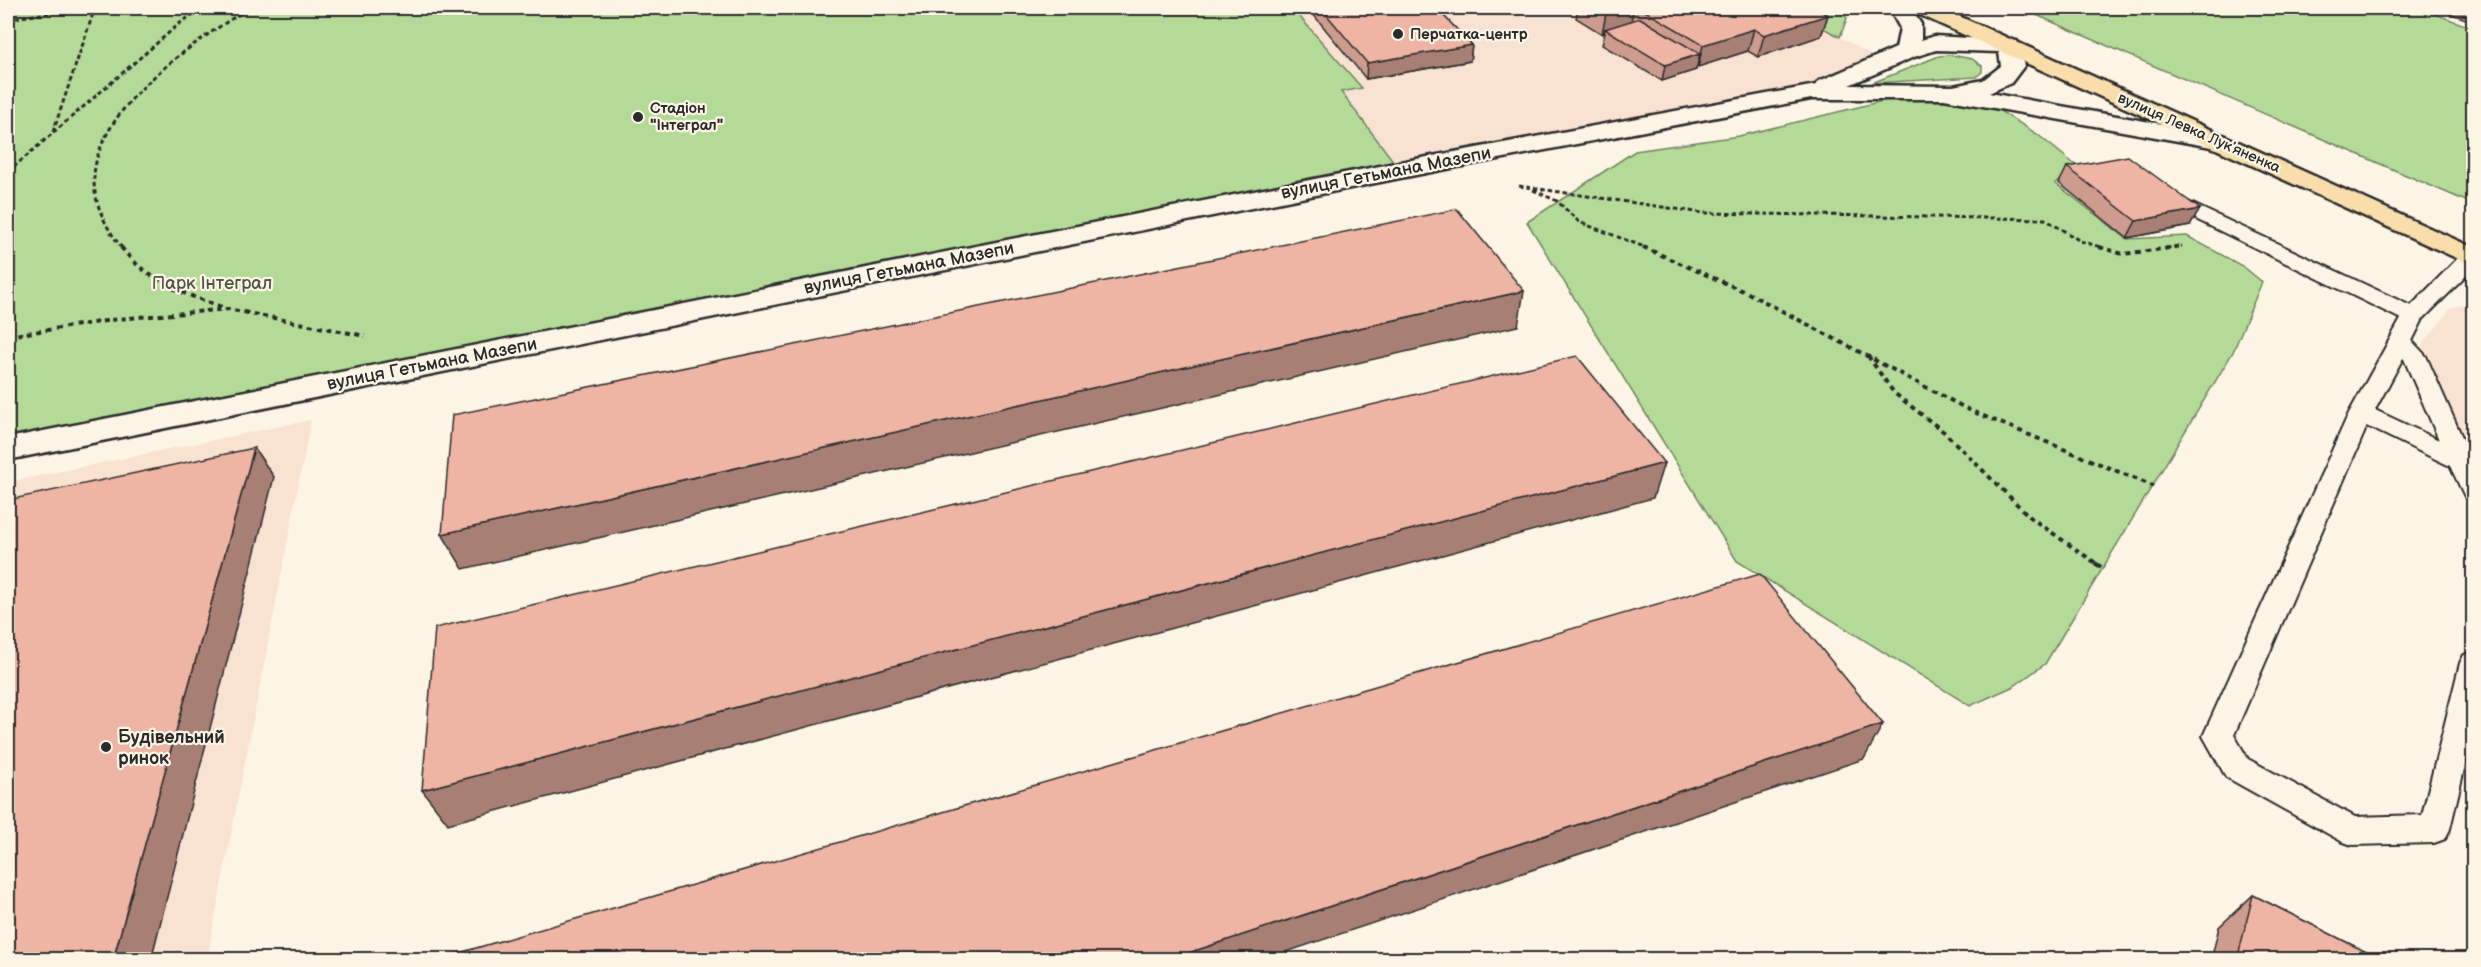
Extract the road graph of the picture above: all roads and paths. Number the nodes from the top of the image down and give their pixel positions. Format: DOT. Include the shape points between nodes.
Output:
graph roads {
  1 [pos="82,8"];
  2 [pos="95,8"];
  3 [pos="202,8"];
  4 [pos="249,8"];
  5 [pos="1899,8"];
  6 [pos="1924,8"];
  7 [pos="8,20"];
  8 [pos="2009,46"];
  9 [pos="1906,52"];
  10 [pos="1811,92"];
  11 [pos="1944,92"];
  12 [pos="53,133"];
  13 [pos="2217,141"];
  14 [pos="8,172"];
  15 [pos="1517,186"];
  16 [pos="1527,188"];
  17 [pos="2182,205"];
  18 [pos="2248,237"];
  19 [pos="2473,257"];
  20 [pos="228,309"];
  21 [pos="2414,316"];
  22 [pos="8,336"];
  23 [pos="367,336"];
  24 [pos="2399,342"];
  25 [pos="1868,356"];
  26 [pos="2361,412"];
  27 [pos="8,449"];
  28 [pos="2466,464"];
  29 [pos="2153,486"];
  30 [pos="2474,491"];
  31 [pos="2101,567"];
  32 [pos="2474,663"];
  1 -- 7 [label="path"];
  2 -- 12 [label="path"];
  3 -- 12 [label="path"];
  4 -- 20 [label="path" via="193,43 131,102 102,146 94,172 102,219 137,264 155,280"];
  5 -- 9 [label="street" via="1910,20 1913,33"];
  6 -- 8 [label="main road, вулиця Левка Лукʼяненка"];
  8 -- 9 [label="street" via="1935,43"];
  8 -- 11 [label="street" via="2013,66 2006,78 1981,88"];
  8 -- 13 [label="main road, вулиця Левка Лукʼяненка"];
  9 -- 10 [label="street"];
  10 -- 11 [label="street"];
  10 -- 27 [label="street, вулиця Гетьмана Мазепи" via="1389,172"];
  11 -- 13 [label="street"];
  12 -- 14 [label="path"];
  13 -- 19 [label="main road, вулиця Левка Лукʼяненка"];
  15 -- 16 [label="path"];
  16 -- 18 [label="path" via="1703,213 2046,219 2080,241 2123,254"];
  16 -- 25 [label="path" via="1557,201 1579,222 1729,284"];
  17 -- 18 [label="lane"];
  18 -- 21 [label="lane"];
  19 -- 21 [label="lane"];
  20 -- 22 [label="path" via="118,319"];
  20 -- 23 [label="path"];
  21 -- 24 [label="lane"];
  24 -- 26 [label="lane"];
  24 -- 28 [label="lane" via="2414,356"];
  25 -- 29 [label="path" via="1969,410"];
  25 -- 31 [label="path" via="1894,393 1944,432 2031,518"];
  26 -- 28 [label="lane"];
  26 -- 32 [label="lane" via="2218,736 2237,768 2352,831 2434,829"];
  28 -- 30 [label="lane"];
}
